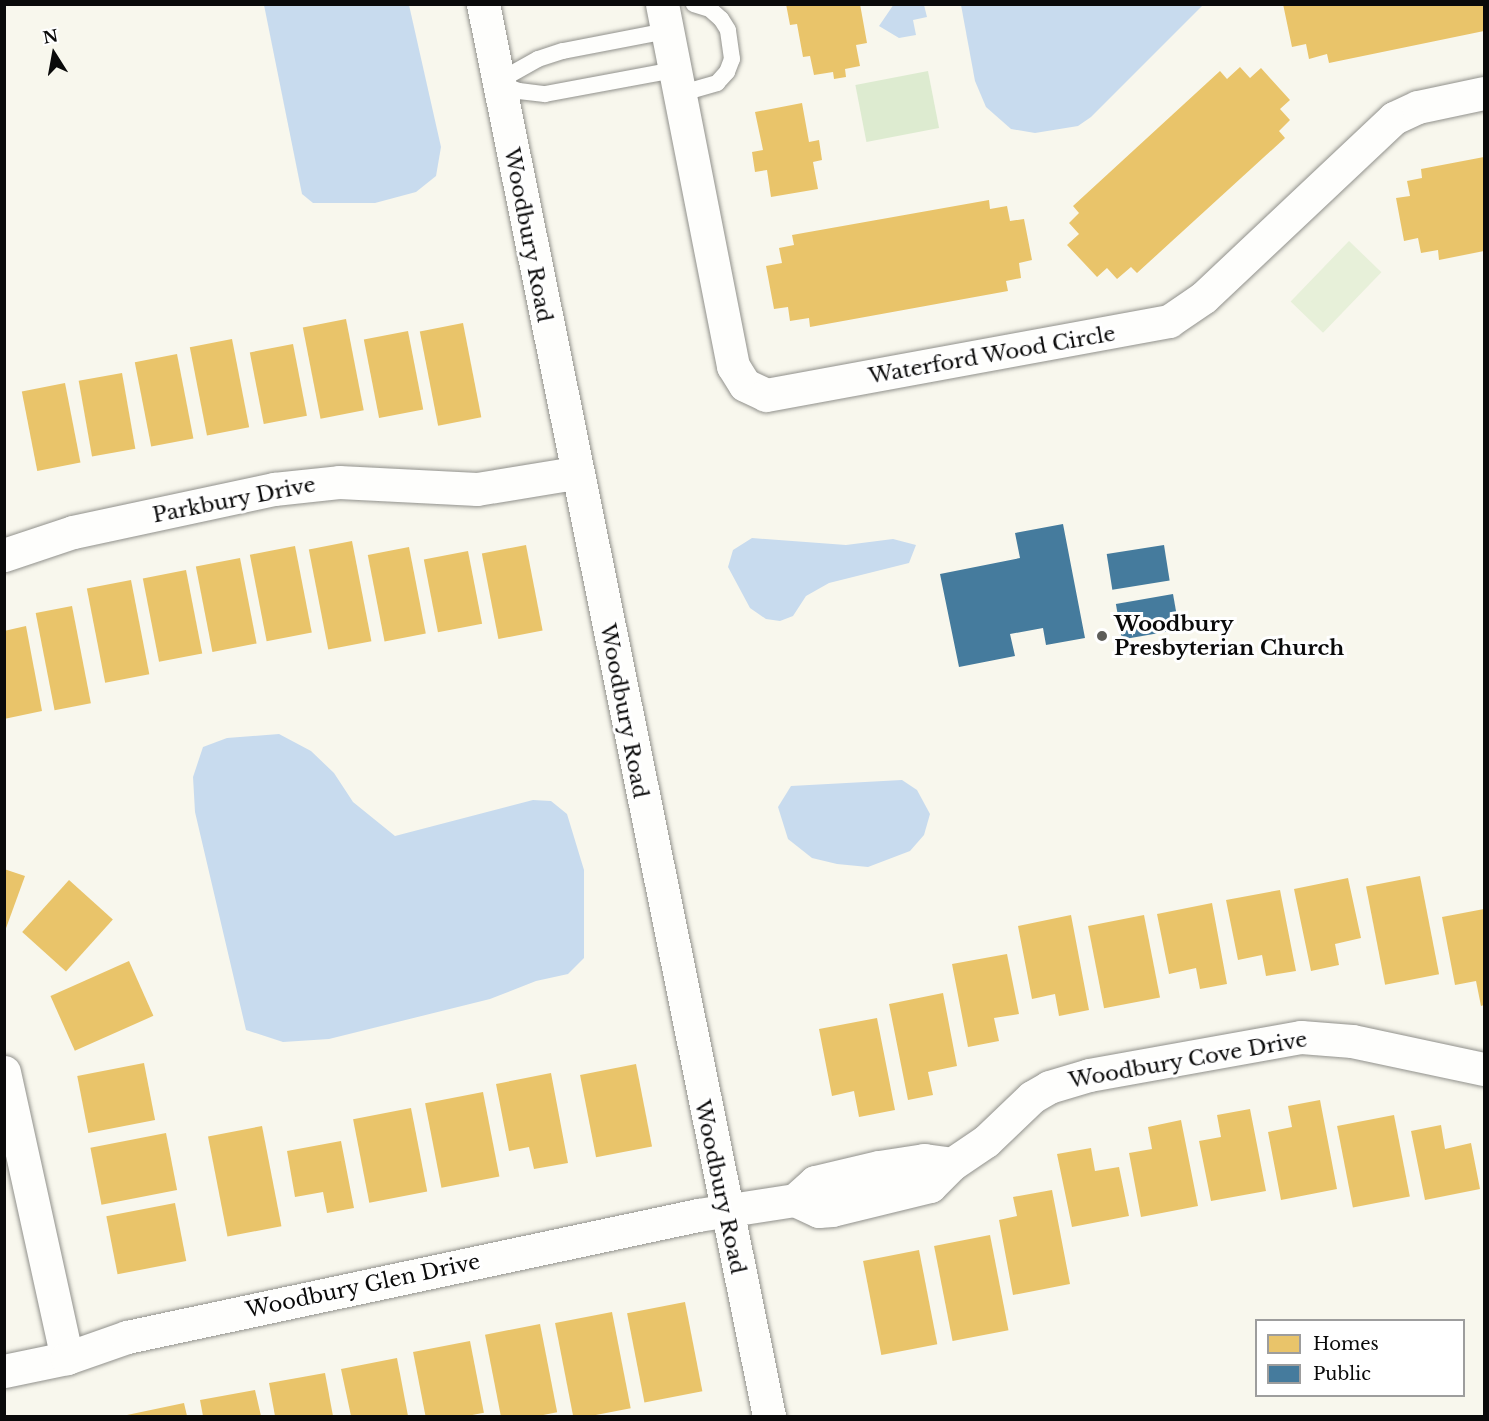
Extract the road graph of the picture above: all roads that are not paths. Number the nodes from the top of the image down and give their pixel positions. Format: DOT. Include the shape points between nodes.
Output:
graph roads {
  1 [pos="483,4"];
  2 [pos="674,11"];
  3 [pos="497,82"];
  4 [pos="677,82"];
  5 [pos="1485,93"];
  6 [pos="575,473"];
  7 [pos="4,555"];
  8 [pos="1485,1069"];
  9 [pos="4,1072"];
  10 [pos="725,1212"];
  11 [pos="67,1358"];
  12 [pos="4,1371"];
  13 [pos="769,1416"];
  1 -- 3 [label="street, Woodbury Road"];
  2 -- 3 [label="lane" via="531,63"];
  2 -- 4 [label="street, Waterford Wood Circle"];
  2 -- 4 [label="lane" via="710,9 728,30 732,59 717,82"];
  3 -- 4 [label="lane" via="519,91 545,94"];
  3 -- 6 [label="street, Woodbury Road"];
  4 -- 5 [label="street, Waterford Wood Circle" via="733,366 745,385 766,395 1169,321 1204,297 1394,118 1418,107"];
  6 -- 7 [label="street, Parkbury Drive" via="477,489 442,490 374,483 305,484 73,532"];
  6 -- 10 [label="street, Woodbury Road"];
  8 -- 10 [label="street, Woodbury Cove Drive" via="1326,1037 1277,1040 1089,1075 1049,1087 1017,1109 986,1141 952,1164 930,1186 896,1197 819,1211 795,1200"];
  9 -- 11 [label="street"];
  10 -- 11 [label="street, Woodbury Glen Drive" via="127,1337"];
  10 -- 13 [label="street, Woodbury Road"];
  11 -- 12 [label="street, Woodbury Glen Drive"];
}
